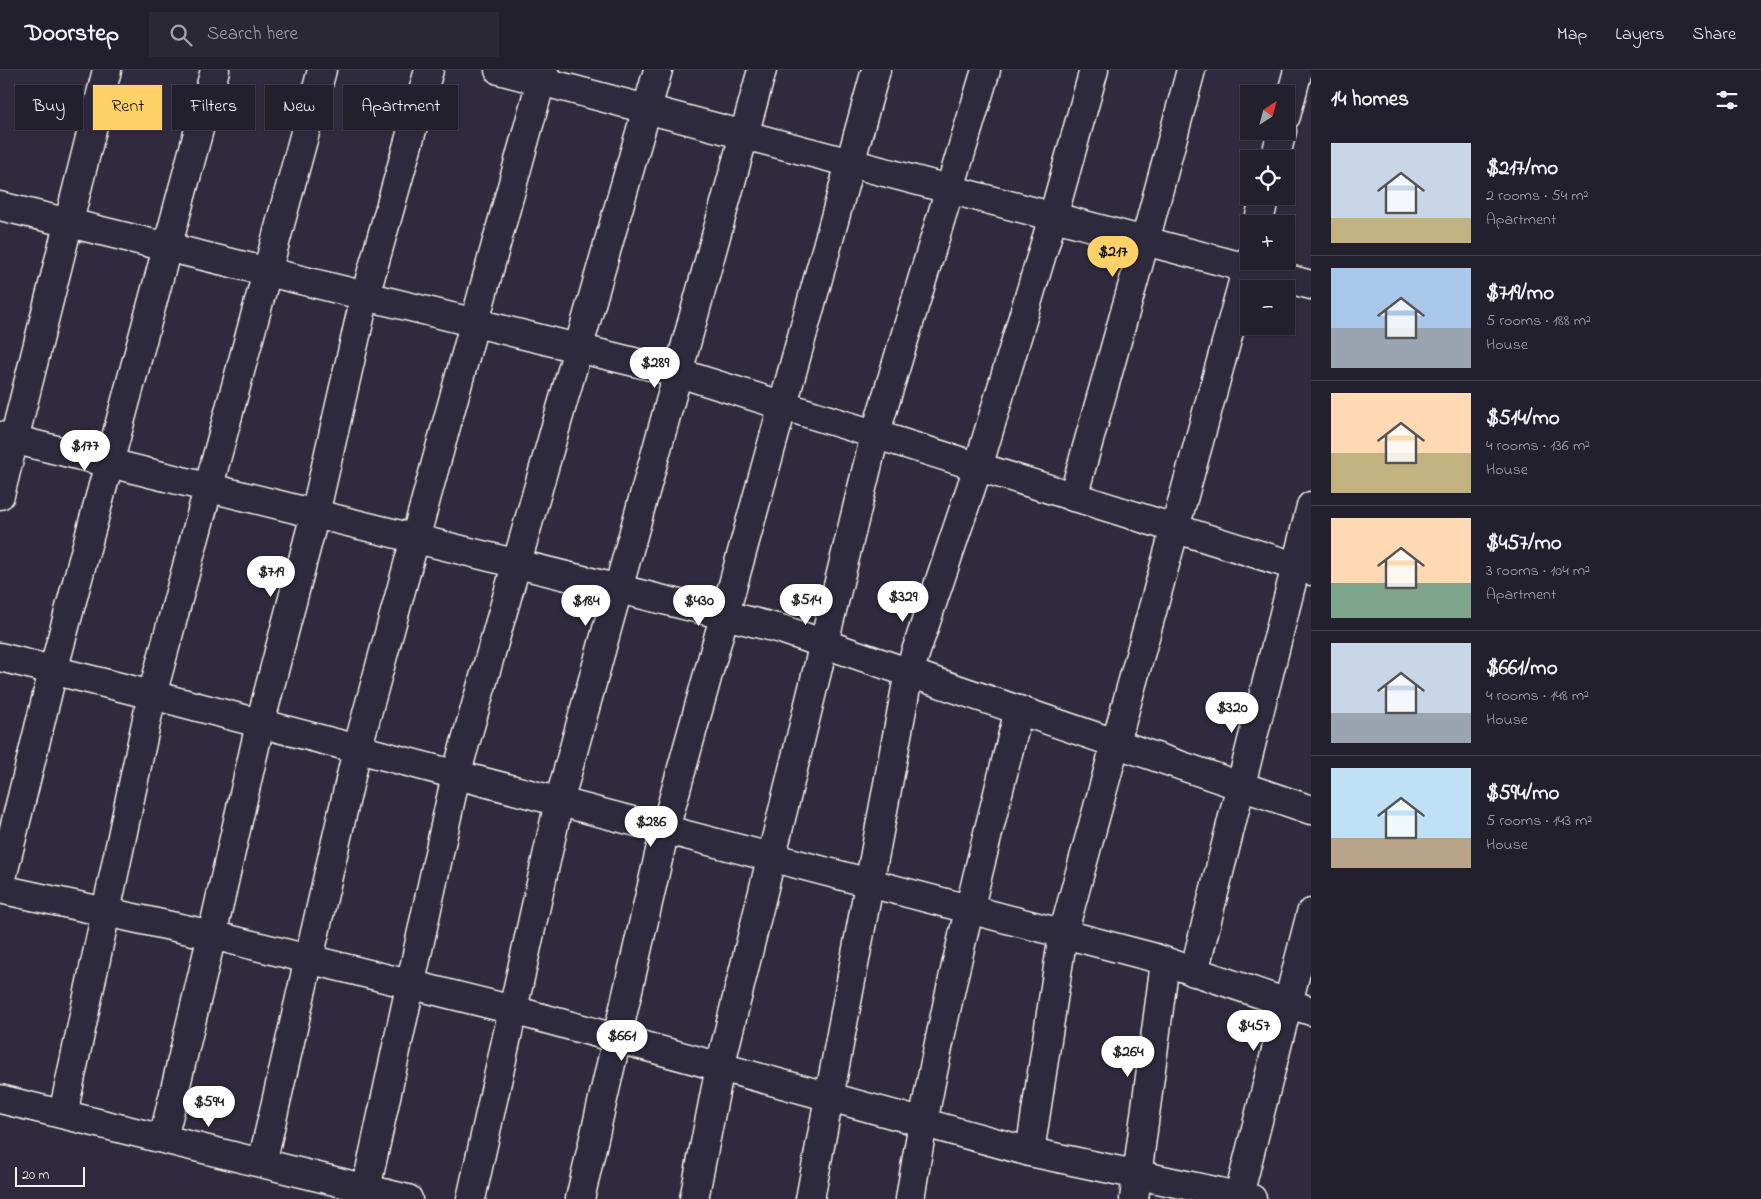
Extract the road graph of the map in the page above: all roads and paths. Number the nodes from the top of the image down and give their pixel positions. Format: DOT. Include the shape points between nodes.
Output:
graph roads {
  1 [pos="107,70"];
  2 [pos="215,70"];
  3 [pos="322,70"];
  4 [pos="429,70"];
  5 [pos="499,70"];
  6 [pos="658,70"];
  7 [pos="762,70"];
  8 [pos="876,70"];
  9 [pos="986,70"];
  10 [pos="1094,70"];
  11 [pos="1191,70"];
  12 [pos="1298,70"];
  13 [pos="542,76"];
  14 [pos="1294,85"];
  15 [pos="647,109"];
  16 [pos="745,135"];
  17 [pos="852,163"];
  18 [pos="951,190"];
  19 [pos="0,206"];
  20 [pos="1053,217"];
  21 [pos="69,223"];
  22 [pos="1145,241"];
  23 [pos="168,247"];
  24 [pos="1240,262"];
  25 [pos="1246,270"];
  26 [pos="1265,270"];
  27 [pos="267,272"];
  28 [pos="1311,286"];
  29 [pos="365,296"];
  30 [pos="475,323"];
  31 [pos="578,349"];
  32 [pos="678,373"];
  33 [pos="783,406"];
  34 [pos="875,435"];
  35 [pos="7,438"];
  36 [pos="110,463"];
  37 [pos="978,467"];
  38 [pos="209,488"];
  39 [pos="0,495"];
  40 [pos="1073,497"];
  41 [pos="1311,506"];
  42 [pos="315,514"];
  43 [pos="1174,529"];
  44 [pos="416,540"];
  45 [pos="516,564"];
  46 [pos="1303,569"];
  47 [pos="618,590"];
  48 [pos="725,615"];
  49 [pos="824,643"];
  50 [pos="0,657"];
  51 [pos="52,671"];
  52 [pos="909,672"];
  53 [pos="152,695"];
  54 [pos="1019,710"];
  55 [pos="260,724"];
  56 [pos="1115,743"];
  57 [pos="358,750"];
  58 [pos="456,775"];
  59 [pos="1241,786"];
  60 [pos="559,802"];
  61 [pos="1311,810"];
  62 [pos="665,830"];
  63 [pos="771,858"];
  64 [pos="869,883"];
  65 [pos="0,888"];
  66 [pos="969,909"];
  67 [pos="106,912"];
  68 [pos="1311,914"];
  69 [pos="1063,934"];
  70 [pos="212,935"];
  71 [pos="309,959"];
  72 [pos="1165,962"];
  73 [pos="1194,972"];
  74 [pos="410,984"];
  75 [pos="1299,1007"];
  76 [pos="513,1010"];
  77 [pos="617,1038"];
  78 [pos="720,1067"];
  79 [pos="828,1097"];
  80 [pos="0,1099"];
  81 [pos="63,1114"];
  82 [pos="922,1122"];
  83 [pos="163,1139"];
  84 [pos="1030,1152"];
  85 [pos="262,1163"];
  86 [pos="1135,1187"];
  87 [pos="366,1189"];
  88 [pos="1243,1198"];
  89 [pos="408,1199"];
  90 [pos="471,1199"];
  91 [pos="580,1199"];
  92 [pos="694,1199"];
  93 [pos="810,1199"];
  94 [pos="910,1199"];
  1 -- 21 [label="street"];
  2 -- 23 [label="street"];
  3 -- 27 [label="street"];
  4 -- 29 [label="street"];
  5 -- 13 [label="street"];
  6 -- 15 [label="street"];
  7 -- 16 [label="street"];
  8 -- 17 [label="street"];
  9 -- 18 [label="street"];
  10 -- 20 [label="street"];
  11 -- 22 [label="street"];
  12 -- 14 [label="street"];
  13 -- 15 [label="street"];
  13 -- 30 [label="street"];
  15 -- 16 [label="street"];
  15 -- 31 [label="street"];
  16 -- 17 [label="street"];
  16 -- 32 [label="street"];
  17 -- 18 [label="street"];
  17 -- 33 [label="street"];
  18 -- 20 [label="street"];
  18 -- 34 [label="street"];
  19 -- 21 [label="street"];
  20 -- 22 [label="street"];
  20 -- 37 [label="street"];
  21 -- 23 [label="street"];
  21 -- 35 [label="street"];
  22 -- 24 [label="street"];
  22 -- 40 [label="street"];
  23 -- 27 [label="street"];
  23 -- 36 [label="street"];
  25 -- 43 [label="street"];
  26 -- 28 [label="street"];
  27 -- 29 [label="street"];
  27 -- 38 [label="street"];
  29 -- 30 [label="street"];
  29 -- 42 [label="street"];
  30 -- 31 [label="street"];
  30 -- 44 [label="street"];
  31 -- 32 [label="street"];
  31 -- 45 [label="street"];
  32 -- 33 [label="street"];
  32 -- 47 [label="street"];
  33 -- 34 [label="street"];
  33 -- 48 [label="street"];
  34 -- 37 [label="street"];
  34 -- 49 [label="street"];
  35 -- 36 [label="street"];
  35 -- 39 [label="street"];
  36 -- 38 [label="street"];
  36 -- 51 [label="street"];
  37 -- 40 [label="street"];
  37 -- 52 [label="street"];
  38 -- 42 [label="street"];
  38 -- 53 [label="street"];
  40 -- 43 [label="street"];
  41 -- 46 [label="street"];
  42 -- 44 [label="street"];
  42 -- 55 [label="street"];
  43 -- 46 [label="street"];
  43 -- 56 [label="street"];
  44 -- 45 [label="street"];
  44 -- 57 [label="street"];
  45 -- 47 [label="street"];
  45 -- 58 [label="street"];
  46 -- 59 [label="street"];
  47 -- 48 [label="street"];
  47 -- 60 [label="street"];
  48 -- 49 [label="street"];
  48 -- 62 [label="street"];
  49 -- 52 [label="street"];
  49 -- 63 [label="street"];
  50 -- 51 [label="street"];
  51 -- 53 [label="street"];
  51 -- 65 [label="street"];
  52 -- 54 [label="street"];
  52 -- 64 [label="street"];
  53 -- 55 [label="street"];
  53 -- 67 [label="street"];
  54 -- 56 [label="street"];
  54 -- 66 [label="street"];
  55 -- 57 [label="street"];
  55 -- 70 [label="street"];
  56 -- 59 [label="street"];
  56 -- 69 [label="street"];
  57 -- 58 [label="street"];
  57 -- 71 [label="street"];
  58 -- 60 [label="street"];
  58 -- 74 [label="street"];
  59 -- 61 [label="street"];
  59 -- 73 [label="street"];
  60 -- 62 [label="street"];
  60 -- 76 [label="street"];
  62 -- 63 [label="street"];
  62 -- 77 [label="street"];
  63 -- 64 [label="street"];
  63 -- 78 [label="street"];
  64 -- 66 [label="street"];
  64 -- 79 [label="street"];
  65 -- 67 [label="street"];
  66 -- 69 [label="street"];
  66 -- 82 [label="street"];
  67 -- 70 [label="street"];
  67 -- 81 [label="street"];
  68 -- 75 [label="street"];
  69 -- 72 [label="street"];
  69 -- 84 [label="street"];
  70 -- 71 [label="street"];
  70 -- 83 [label="street"];
  71 -- 74 [label="street"];
  71 -- 85 [label="street"];
  72 -- 73 [label="street"];
  72 -- 86 [label="street"];
  73 -- 75 [label="street"];
  74 -- 76 [label="street"];
  74 -- 87 [label="street"];
  75 -- 88 [label="street"];
  76 -- 77 [label="street"];
  76 -- 90 [label="street"];
  77 -- 78 [label="street"];
  77 -- 91 [label="street"];
  78 -- 79 [label="street"];
  78 -- 92 [label="street"];
  79 -- 82 [label="street"];
  79 -- 93 [label="street"];
  80 -- 81 [label="street"];
  81 -- 83 [label="street"];
  82 -- 84 [label="street"];
  82 -- 94 [label="street"];
  83 -- 85 [label="street"];
  84 -- 86 [label="street"];
  85 -- 87 [label="street"];
  86 -- 88 [label="street"];
  87 -- 89 [label="street"];
}
